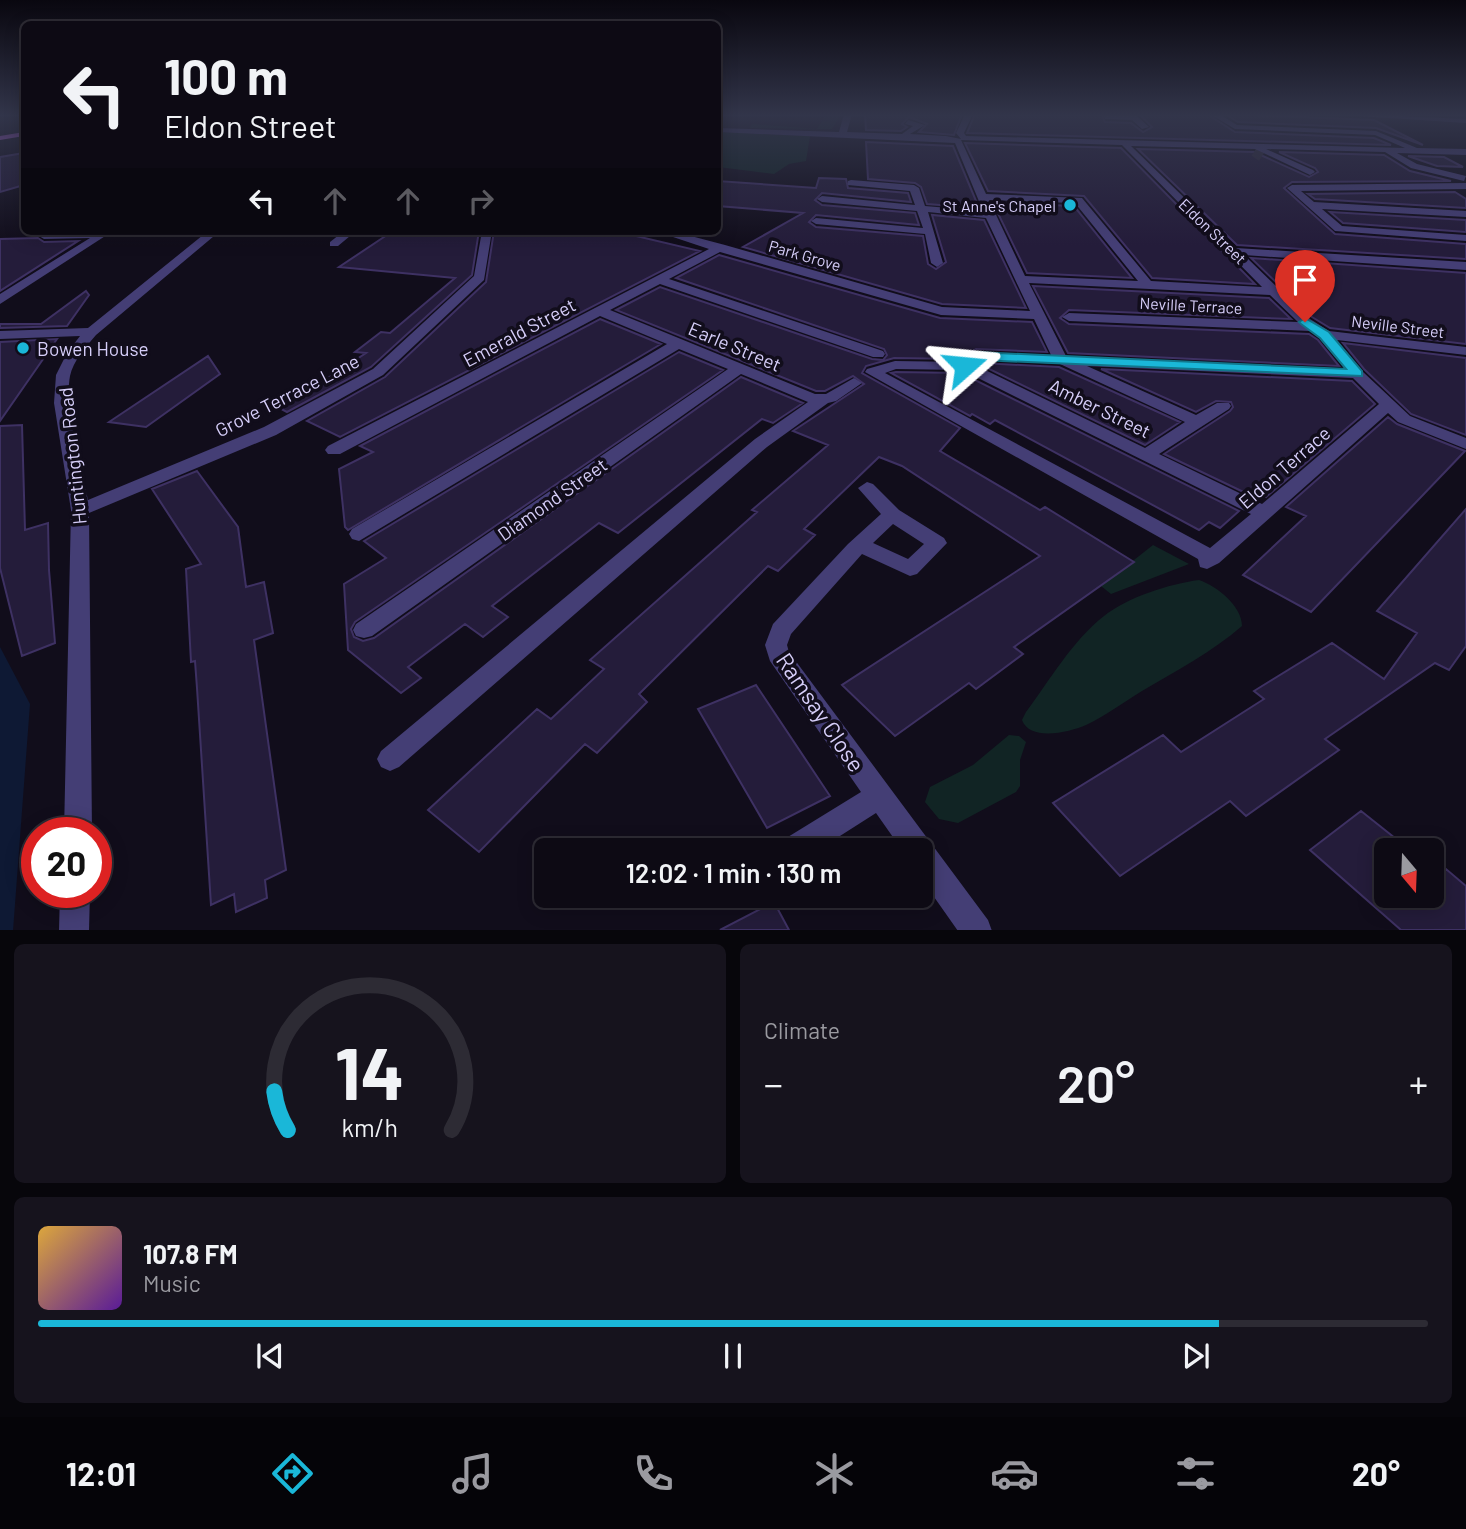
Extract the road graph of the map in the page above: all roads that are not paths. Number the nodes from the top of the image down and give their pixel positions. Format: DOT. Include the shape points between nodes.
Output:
graph roads {
  1 [pos="965,157"];
  2 [pos="1139,157"];
  3 [pos="1264,157"];
  4 [pos="1271,157"];
  5 [pos="1399,157"];
  6 [pos="1275,166"];
  7 [pos="1310,172"];
  8 [pos="1466,179"];
  9 [pos="851,183"];
  10 [pos="1466,186"];
  11 [pos="982,197"];
  12 [pos="822,200"];
  13 [pos="1312,205"];
  14 [pos="921,209"];
  15 [pos="1466,214"];
  16 [pos="990,215"];
  17 [pos="816,221"];
  18 [pos="929,230"];
  19 [pos="54,235"];
  20 [pos="101,235"];
  21 [pos="210,235"];
  22 [pos="346,235"];
  23 [pos="486,235"];
  24 [pos="675,235"];
  25 [pos="44,236"];
  26 [pos="1466,238"];
  27 [pos="334,244"];
  28 [pos="721,247"];
  29 [pos="1234,251"];
  30 [pos="937,263"];
  31 [pos="1466,266"];
  32 [pos="657,279"];
  33 [pos="1022,279"];
  34 [pos="1147,284"];
  35 [pos="1275,291"];
  36 [pos="0,300"];
  37 [pos="600,311"];
  38 [pos="1039,315"];
  39 [pos="1069,317"];
  40 [pos="1318,331"];
  41 [pos="91,332"];
  42 [pos="0,335"];
  43 [pos="678,343"];
  44 [pos="1466,351"];
  45 [pos="878,354"];
  46 [pos="1060,359"];
  47 [pos="965,366"];
  48 [pos="740,368"];
  49 [pos="1357,373"];
  50 [pos="854,383"];
  51 [pos="822,400"];
  52 [pos="1390,404"];
  53 [pos="1223,406"];
  54 [pos="1197,421"];
  55 [pos="1466,444"];
  56 [pos="334,450"];
  57 [pos="1147,454"];
  58 [pos="867,488"];
  59 [pos="80,510"];
  60 [pos="1263,512"];
  61 [pos="892,514"];
  62 [pos="359,534"];
  63 [pos="859,545"];
  64 [pos="1209,560"];
  65 [pos="364,630"];
  66 [pos="390,758"];
  67 [pos="879,796"];
  68 [pos="78,817"];
  69 [pos="812,838"];
  70 [pos="910,838"];
  71 [pos="933,869"];
  72 [pos="75,908"];
  73 [pos="74,930"];
  74 [pos="977,930"];
  1 -- 11 [label="street"];
  2 -- 29 [label="street, Eldon Street"];
  3 -- 6 [label="street"];
  4 -- 7 [label="street"];
  5 -- 8 [label="street" via="1414,166"];
  9 -- 14 [label="street" via="914,188"];
  10 -- 13 [label="street" via="1292,188"];
  11 -- 16 [label="street"];
  11 -- 34 [label="street" via="1078,200"];
  12 -- 14 [label="street"];
  13 -- 15 [label="street"];
  13 -- 26 [label="street" via="1339,229"];
  14 -- 16 [label="street"];
  14 -- 18 [label="street"];
  16 -- 33 [label="street"];
  17 -- 18 [label="street"];
  18 -- 30 [label="street"];
  19 -- 25 [label="street"];
  20 -- 36 [label="street"];
  21 -- 41 [label="street, Huntington Road"];
  22 -- 27 [label="street"];
  23 -- 59 [label="street, Grove Terrace Lane" via="480,277 378,372 270,431"];
  24 -- 28 [label="street, Park Grove"];
  28 -- 32 [label="street, Emerald Street"];
  28 -- 38 [label="street, Park Grove" via="941,311"];
  29 -- 31 [label="street"];
  29 -- 35 [label="street, Eldon Street"];
  32 -- 37 [label="street, Emerald Street"];
  32 -- 45 [label="street"];
  33 -- 34 [label="street"];
  33 -- 38 [label="street"];
  34 -- 35 [label="street"];
  35 -- 40 [label="street, Eldon Street"];
  37 -- 43 [label="street, Earle Street"];
  37 -- 56 [label="street, Emerald Street"];
  38 -- 46 [label="street"];
  39 -- 40 [label="street, Neville Terrace"];
  40 -- 44 [label="street, Neville Street"];
  40 -- 49 [label="street, Eldon Street"];
  41 -- 42 [label="street"];
  41 -- 59 [label="street, Huntington Road" via="63,375 62,403"];
  43 -- 48 [label="street, Earle Street"];
  43 -- 62 [label="street"];
  46 -- 47 [label="street" via="976,356"];
  46 -- 49 [label="street"];
  46 -- 54 [label="street"];
  47 -- 57 [label="street, Amber Street"];
  47 -- 64 [label="street, Amber Street" via="895,365 872,372"];
  48 -- 51 [label="street, Earle Street"];
  48 -- 65 [label="street, Diamond Street"];
  49 -- 52 [label="street, Eldon Street"];
  50 -- 51 [label="street"];
  51 -- 66 [label="street" via="761,443"];
  52 -- 55 [label="street, Eldon Street" via="1415,425"];
  52 -- 60 [label="street, Eldon Terrace"];
  53 -- 54 [label="street"];
  54 -- 57 [label="street"];
  57 -- 60 [label="street, Amber Street"];
  58 -- 61 [label="street"];
  59 -- 68 [label="street, Huntington Road"];
  60 -- 64 [label="street, Eldon Terrace"];
  61 -- 63 [label="street, Ramsay Close"];
  61 -- 63 [label="street" via="937,543 910,569"];
  63 -- 67 [label="street, Ramsay Close" via="781,630 776,645 778,655"];
  67 -- 69 [label="street"];
  67 -- 70 [label="street, Ramsay Close"];
  71 -- 74 [label="street, Ramsay Close"];
  72 -- 73 [label="street"];
}
